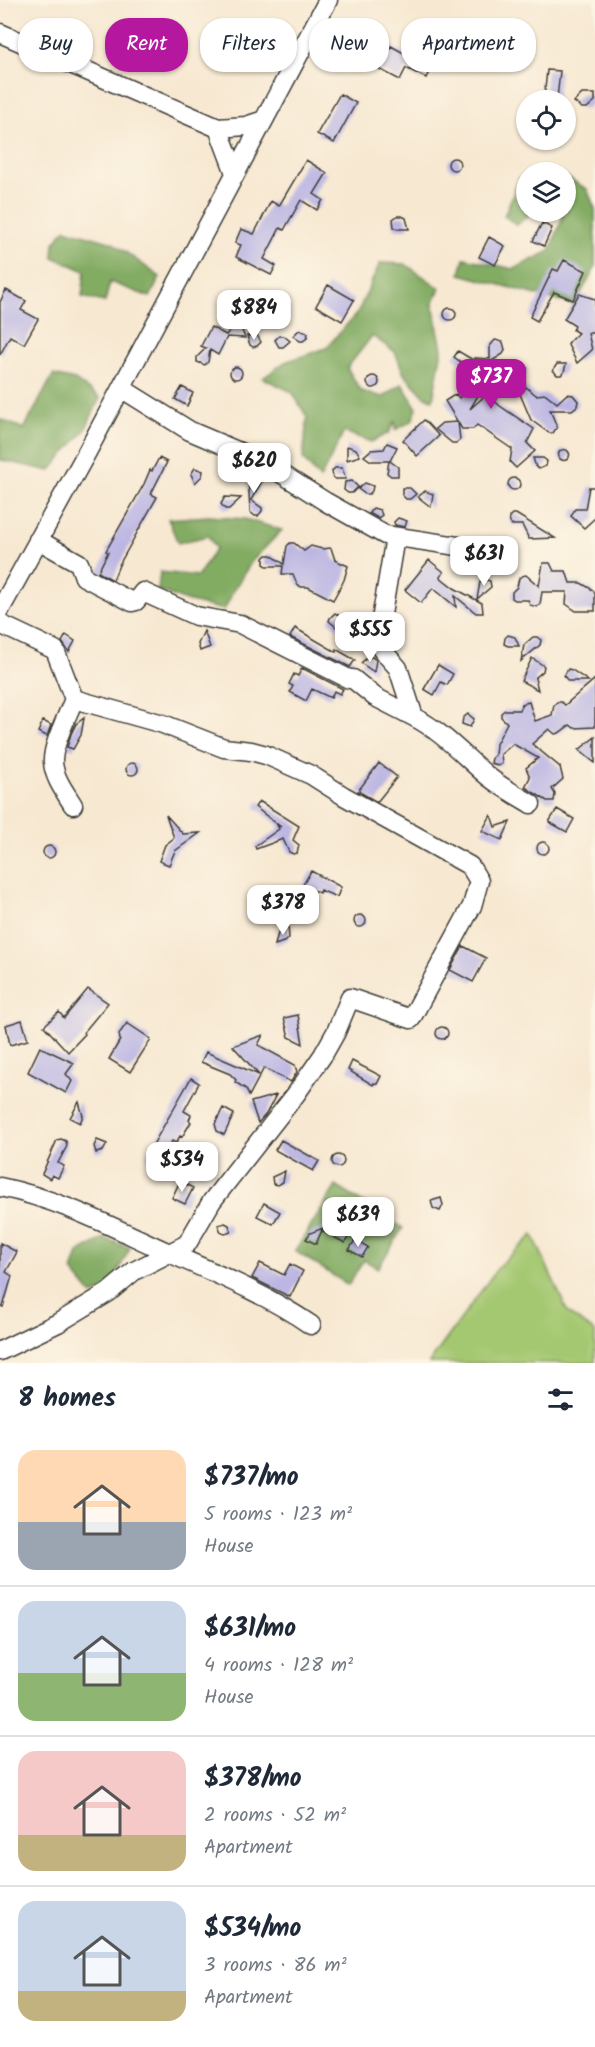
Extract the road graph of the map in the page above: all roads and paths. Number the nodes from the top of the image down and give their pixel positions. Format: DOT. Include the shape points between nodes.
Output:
graph roads {
  1 [pos="328,0"];
  2 [pos="0,33"];
  3 [pos="264,120"];
  4 [pos="218,128"];
  5 [pos="235,174"];
  6 [pos="121,388"];
  7 [pos="395,537"];
  8 [pos="38,540"];
  9 [pos="464,547"];
  10 [pos="0,610"];
  11 [pos="0,624"];
  12 [pos="74,699"];
  13 [pos="414,717"];
  14 [pos="531,804"];
  15 [pos="73,805"];
  16 [pos="0,1187"];
  17 [pos="168,1252"];
  18 [pos="311,1325"];
  19 [pos="0,1351"];
  20 [pos="0,1358"];
  21 [pos="8,1363"];
  1 -- 3 [label="street"];
  2 -- 4 [label="street"];
  3 -- 4 [label="street"];
  3 -- 5 [label="street"];
  4 -- 5 [label="street"];
  5 -- 6 [label="street"];
  6 -- 7 [label="street" via="190,431 263,462 326,502"];
  6 -- 8 [label="street"];
  7 -- 9 [label="street"];
  7 -- 13 [label="street" via="379,643 398,668"];
  8 -- 10 [label="street"];
  8 -- 13 [label="street" via="79,563 84,576 132,602 143,592 196,615 240,624 353,679 375,697"];
  11 -- 12 [label="street" via="55,650"];
  12 -- 15 [label="street" via="53,763"];
  12 -- 17 [label="street" via="163,724 224,748 266,755 311,775 463,862 479,882 471,906 411,1018 350,998 336,1032 296,1094 212,1201 187,1244"];
  13 -- 14 [label="street" via="462,751 485,774"];
  16 -- 17 [label="street" via="63,1205"];
  17 -- 18 [label="street" via="283,1306"];
  17 -- 19 [label="street" via="65,1319"];
  20 -- 21 [label="street"];
}
